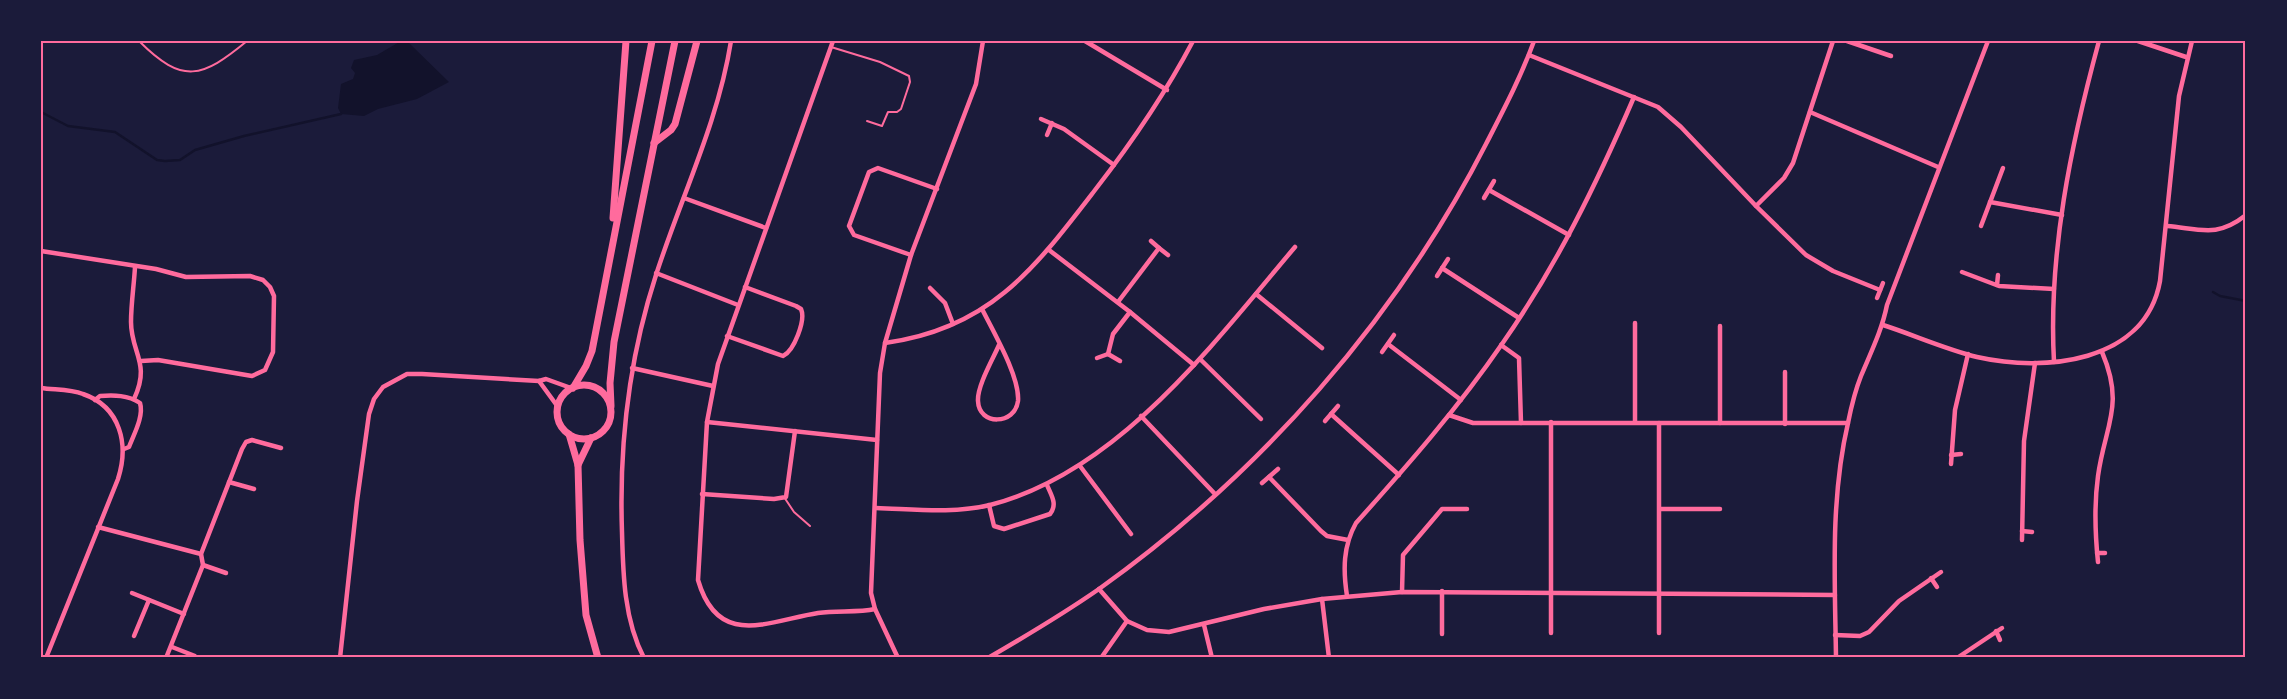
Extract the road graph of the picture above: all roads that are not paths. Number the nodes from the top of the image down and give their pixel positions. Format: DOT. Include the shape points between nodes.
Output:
graph roads {
  1 [pos="139,41"];
  2 [pos="246,41"];
  3 [pos="626,41"];
  4 [pos="652,41"];
  5 [pos="675,41"];
  6 [pos="697,41"];
  7 [pos="730,41"];
  8 [pos="833,41"];
  9 [pos="983,41"];
  10 [pos="1085,41"];
  11 [pos="1193,41"];
  12 [pos="1534,41"];
  13 [pos="1833,41"];
  14 [pos="1847,41"];
  15 [pos="1988,41"];
  16 [pos="2099,41"];
  17 [pos="2138,41"];
  18 [pos="2192,41"];
  19 [pos="831,47"];
  20 [pos="1529,55"];
  21 [pos="1891,56"];
  22 [pos="2186,57"];
  23 [pos="1167,90"];
  24 [pos="1634,97"];
  25 [pos="1810,112"];
  26 [pos="1041,119"];
  27 [pos="867,121"];
  28 [pos="1052,123"];
  29 [pos="1047,135"];
  30 [pos="654,143"];
  31 [pos="1114,165"];
  32 [pos="1938,167"];
  33 [pos="2003,168"];
  34 [pos="1494,180"];
  35 [pos="937,189"];
  36 [pos="1489,190"];
  37 [pos="684,198"];
  38 [pos="1484,198"];
  39 [pos="1990,202"];
  40 [pos="1756,206"];
  41 [pos="2062,215"];
  42 [pos="2246,215"];
  43 [pos="1981,226"];
  44 [pos="2167,226"];
  45 [pos="766,228"];
  46 [pos="1569,235"];
  47 [pos="1151,241"];
  48 [pos="611,246"];
  49 [pos="1295,247"];
  50 [pos="1159,248"];
  51 [pos="1049,250"];
  52 [pos="41,252"];
  53 [pos="911,255"];
  54 [pos="1168,255"];
  55 [pos="1448,259"];
  56 [pos="136,267"];
  57 [pos="1442,268"];
  58 [pos="1962,272"];
  59 [pos="656,273"];
  60 [pos="1998,275"];
  61 [pos="1437,276"];
  62 [pos="1882,283"];
  63 [pos="1997,285"];
  64 [pos="744,287"];
  65 [pos="930,288"];
  66 [pos="2054,289"];
  67 [pos="1880,290"];
  68 [pos="1256,294"];
  69 [pos="1877,298"];
  70 [pos="1118,302"];
  71 [pos="738,305"];
  72 [pos="982,309"];
  73 [pos="1130,312"];
  74 [pos="1519,318"];
  75 [pos="1636,323"];
  76 [pos="953,324"];
  77 [pos="1883,325"];
  78 [pos="1720,326"];
  79 [pos="1394,335"];
  80 [pos="727,336"];
  81 [pos="885,343"];
  82 [pos="999,344"];
  83 [pos="1388,344"];
  84 [pos="1501,345"];
  85 [pos="1322,348"];
  86 [pos="1382,352"];
  87 [pos="2102,352"];
  88 [pos="1108,354"];
  89 [pos="1968,354"];
  90 [pos="1097,358"];
  91 [pos="1200,360"];
  92 [pos="141,361"];
  93 [pos="1120,361"];
  94 [pos="2054,362"];
  95 [pos="2035,363"];
  96 [pos="1194,365"];
  97 [pos="632,368"];
  98 [pos="1785,372"];
  99 [pos="539,381"];
  100 [pos="713,386"];
  101 [pos="41,388"];
  102 [pos="572,388"];
  103 [pos="134,399"];
  104 [pos="96,400"];
  105 [pos="1461,400"];
  106 [pos="611,406"];
  107 [pos="1338,406"];
  108 [pos="558,408"];
  109 [pos="1331,414"];
  110 [pos="1449,415"];
  111 [pos="1141,416"];
  112 [pos="1261,419"];
  113 [pos="1325,421"];
  114 [pos="707,422"];
  115 [pos="1551,422"];
  116 [pos="1635,422"];
  117 [pos="1659,422"];
  118 [pos="1521,423"];
  119 [pos="1720,423"];
  120 [pos="1848,423"];
  121 [pos="1785,424"];
  122 [pos="795,431"];
  123 [pos="569,434"];
  124 [pos="591,438"];
  125 [pos="877,440"];
  126 [pos="281,448"];
  127 [pos="124,449"];
  128 [pos="1961,454"];
  129 [pos="1951,455"];
  130 [pos="1951,464"];
  131 [pos="578,465"];
  132 [pos="1080,466"];
  133 [pos="1278,469"];
  134 [pos="1399,475"];
  135 [pos="1269,477"];
  136 [pos="229,482"];
  137 [pos="1262,483"];
  138 [pos="1046,485"];
  139 [pos="254,489"];
  140 [pos="702,494"];
  141 [pos="1216,494"];
  142 [pos="784,497"];
  143 [pos="990,505"];
  144 [pos="876,508"];
  145 [pos="1466,509"];
  146 [pos="1660,509"];
  147 [pos="1720,509"];
  148 [pos="810,526"];
  149 [pos="98,527"];
  150 [pos="2022,531"];
  151 [pos="2032,532"];
  152 [pos="1132,534"];
  153 [pos="1348,540"];
  154 [pos="2022,540"];
  155 [pos="2097,553"];
  156 [pos="2105,553"];
  157 [pos="201,554"];
  158 [pos="2098,562"];
  159 [pos="204,564"];
  160 [pos="226,572"];
  161 [pos="1941,572"];
  162 [pos="1931,578"];
  163 [pos="1937,587"];
  164 [pos="1099,589"];
  165 [pos="1442,591"];
  166 [pos="1402,592"];
  167 [pos="1551,592"];
  168 [pos="132,593"];
  169 [pos="1660,593"];
  170 [pos="1835,595"];
  171 [pos="1347,596"];
  172 [pos="1322,599"];
  173 [pos="149,600"];
  174 [pos="876,609"];
  175 [pos="184,614"];
  176 [pos="1127,621"];
  177 [pos="1204,624"];
  178 [pos="2002,628"];
  179 [pos="1996,631"];
  180 [pos="1551,633"];
  181 [pos="1659,633"];
  182 [pos="1442,634"];
  183 [pos="134,636"];
  184 [pos="1836,636"];
  185 [pos="2000,640"];
  186 [pos="172,646"];
  187 [pos="195,656"];
  188 [pos="46,658"];
  189 [pos="166,658"];
  190 [pos="340,658"];
  191 [pos="598,658"];
  192 [pos="644,658"];
  193 [pos="898,658"];
  194 [pos="988,658"];
  195 [pos="1101,658"];
  196 [pos="1212,658"];
  197 [pos="1329,658"];
  198 [pos="1836,658"];
  199 [pos="1957,658"];
  1 -- 2 [label="lane" via="161,62 192,73 219,64"];
  3 -- 48 [label="highway"];
  4 -- 48 [label="highway"];
  5 -- 30 [label="highway"];
  6 -- 30 [label="highway" via="675,124"];
  7 -- 37 [label="street" via="718,103"];
  8 -- 19 [label="street"];
  9 -- 35 [label="street" via="976,84"];
  10 -- 23 [label="street"];
  11 -- 23 [label="street"];
  12 -- 20 [label="street"];
  13 -- 25 [label="street"];
  14 -- 21 [label="street"];
  15 -- 32 [label="street"];
  16 -- 41 [label="street" via="2073,149"];
  17 -- 22 [label="street"];
  18 -- 22 [label="street"];
  19 -- 27 [label="lane" via="880,62 909,76 901,109 888,112 882,126"];
  19 -- 45 [label="street"];
  20 -- 24 [label="street"];
  20 -- 141 [label="street" via="1462,190 1422,255 1352,350 1267,445"];
  22 -- 44 [label="street" via="2177,111"];
  23 -- 31 [label="street"];
  24 -- 40 [label="street" via="1670,116"];
  24 -- 46 [label="street"];
  25 -- 32 [label="street"];
  25 -- 40 [label="street" via="1790,169"];
  26 -- 28 [label="street"];
  28 -- 29 [label="street"];
  28 -- 31 [label="street"];
  30 -- 106 [label="highway" via="614,342"];
  31 -- 51 [label="street"];
  32 -- 77 [label="street" via="1886,305"];
  33 -- 39 [label="street"];
  34 -- 36 [label="street"];
  35 -- 53 [label="street"];
  35 -- 53 [label="street" via="878,168 869,172 850,231"];
  36 -- 38 [label="street"];
  36 -- 46 [label="street"];
  37 -- 45 [label="street"];
  37 -- 59 [label="street"];
  39 -- 41 [label="street"];
  39 -- 43 [label="street"];
  40 -- 67 [label="street" via="1812,260 1833,272"];
  41 -- 66 [label="street"];
  42 -- 44 [label="street" via="2231,226 2218,230"];
  44 -- 87 [label="street" via="2159,288 2148,312 2128,335"];
  45 -- 64 [label="street"];
  46 -- 74 [label="street"];
  47 -- 50 [label="street"];
  48 -- 102 [label="highway" via="592,351"];
  49 -- 68 [label="street"];
  50 -- 54 [label="street"];
  50 -- 70 [label="street"];
  51 -- 70 [label="street"];
  51 -- 72 [label="street" via="1012,288"];
  52 -- 56 [label="street"];
  53 -- 81 [label="street"];
  55 -- 57 [label="street"];
  56 -- 92 [label="street" via="131,322"];
  56 -- 92 [label="street" via="186,277 257,277 270,287 274,296 273,352 270,363 259,374 252,376 158,360"];
  57 -- 61 [label="street"];
  57 -- 74 [label="street"];
  58 -- 63 [label="street"];
  59 -- 71 [label="street"];
  59 -- 97 [label="street"];
  60 -- 63 [label="street"];
  62 -- 67 [label="street"];
  63 -- 66 [label="street"];
  64 -- 71 [label="street"];
  64 -- 80 [label="street" via="796,306 802,311 802,319 789,352 783,356"];
  65 -- 76 [label="street" via="945,303"];
  66 -- 94 [label="street"];
  67 -- 69 [label="street"];
  68 -- 85 [label="street"];
  68 -- 91 [label="street"];
  70 -- 73 [label="street"];
  71 -- 80 [label="street"];
  72 -- 76 [label="street"];
  72 -- 82 [label="street"];
  73 -- 88 [label="street" via="1113,334"];
  73 -- 96 [label="street"];
  74 -- 84 [label="street"];
  75 -- 116 [label="street"];
  76 -- 81 [label="street" via="907,340"];
  77 -- 89 [label="street"];
  77 -- 120 [label="street" via="1860,378"];
  78 -- 119 [label="street"];
  79 -- 83 [label="street"];
  80 -- 100 [label="street"];
  81 -- 125 [label="street" via="880,373"];
  82 -- 82 [label="street" via="1018,399 1011,415 996,421 981,413 978,393"];
  83 -- 86 [label="street"];
  83 -- 105 [label="street"];
  84 -- 105 [label="street"];
  84 -- 118 [label="street" via="1516,354 1521,365"];
  87 -- 94 [label="street"];
  87 -- 155 [label="street" via="2112,377 2114,405 2096,490"];
  88 -- 90 [label="street"];
  88 -- 93 [label="street"];
  89 -- 95 [label="street"];
  89 -- 129 [label="street" via="1956,403"];
  91 -- 96 [label="street"];
  91 -- 112 [label="street"];
  92 -- 103 [label="street"];
  94 -- 95 [label="street"];
  95 -- 150 [label="street" via="2024,441"];
  96 -- 111 [label="street"];
  97 -- 100 [label="street"];
  97 -- 192 [label="street" via="621,489 622,551 630,615"];
  98 -- 121 [label="street"];
  99 -- 102 [label="street" via="546,379"];
  99 -- 108 [label="street"];
  99 -- 190 [label="street" via="407,374 383,387 374,399 357,501"];
  100 -- 114 [label="street"];
  101 -- 104 [label="street" via="78,392"];
  102 -- 106 [label="highway" via="595,387"];
  102 -- 108 [label="highway" via="565,393"];
  103 -- 104 [label="street" via="111,395 100,396"];
  103 -- 127 [label="street" via="140,403 141,412 129,447"];
  104 -- 127 [label="street" via="117,423"];
  105 -- 110 [label="street"];
  106 -- 124 [label="highway" via="610,420"];
  107 -- 109 [label="street"];
  108 -- 123 [label="highway" via="560,424"];
  109 -- 113 [label="street"];
  109 -- 134 [label="street"];
  110 -- 118 [label="street" via="1473,423"];
  110 -- 134 [label="street"];
  111 -- 132 [label="street"];
  111 -- 141 [label="street"];
  114 -- 122 [label="street"];
  114 -- 140 [label="street"];
  115 -- 116 [label="street"];
  115 -- 118 [label="street"];
  115 -- 167 [label="street"];
  116 -- 117 [label="street"];
  117 -- 119 [label="street"];
  117 -- 146 [label="street"];
  119 -- 121 [label="street"];
  120 -- 121 [label="street"];
  120 -- 170 [label="street" via="1837,491"];
  122 -- 125 [label="street"];
  122 -- 142 [label="street" via="788,493"];
  123 -- 124 [label="highway"];
  123 -- 131 [label="highway"];
  124 -- 131 [label="highway"];
  125 -- 144 [label="street"];
  126 -- 136 [label="street" via="252,440 246,442"];
  127 -- 149 [label="street" via="123,463"];
  128 -- 129 [label="street"];
  129 -- 130 [label="street"];
  131 -- 191 [label="highway" via="586,615"];
  132 -- 138 [label="street"];
  132 -- 152 [label="street"];
  133 -- 135 [label="street"];
  134 -- 153 [label="street" via="1356,524"];
  135 -- 137 [label="street"];
  135 -- 153 [label="street" via="1327,536"];
  136 -- 139 [label="street"];
  136 -- 157 [label="street"];
  138 -- 143 [label="street"];
  138 -- 143 [label="street" via="1054,503 1050,514 1004,530 994,526"];
  140 -- 142 [label="street"];
  140 -- 174 [label="street" via="698,580 706,602 728,621 751,627 827,612"];
  141 -- 164 [label="street"];
  142 -- 148 [label="lane" via="794,512"];
  143 -- 144 [label="street" via="934,510"];
  144 -- 174 [label="street" via="871,593"];
  145 -- 166 [label="street" via="1442,509 1403,555"];
  146 -- 147 [label="street"];
  146 -- 169 [label="street"];
  149 -- 157 [label="street"];
  149 -- 188 [label="street"];
  150 -- 151 [label="street"];
  150 -- 154 [label="street"];
  153 -- 171 [label="street" via="1344,571"];
  155 -- 156 [label="street"];
  155 -- 158 [label="street"];
  157 -- 159 [label="street"];
  159 -- 160 [label="street"];
  159 -- 175 [label="street"];
  161 -- 162 [label="street"];
  162 -- 163 [label="street"];
  162 -- 184 [label="street" via="1899,601 1869,632 1860,636"];
  164 -- 176 [label="street"];
  164 -- 194 [label="street"];
  165 -- 166 [label="street"];
  165 -- 167 [label="street"];
  165 -- 182 [label="street"];
  166 -- 171 [label="street"];
  167 -- 169 [label="street"];
  167 -- 180 [label="street"];
  168 -- 173 [label="street"];
  169 -- 170 [label="street"];
  169 -- 181 [label="street"];
  170 -- 184 [label="street"];
  171 -- 172 [label="street"];
  172 -- 177 [label="street"];
  172 -- 197 [label="street"];
  173 -- 175 [label="street"];
  173 -- 183 [label="street"];
  174 -- 193 [label="street"];
  175 -- 186 [label="street"];
  176 -- 177 [label="street" via="1157,632"];
  176 -- 195 [label="street"];
  177 -- 196 [label="street"];
  178 -- 179 [label="street"];
  179 -- 185 [label="street"];
  179 -- 199 [label="street"];
  184 -- 198 [label="street"];
  186 -- 187 [label="street"];
  186 -- 189 [label="street"];
}
